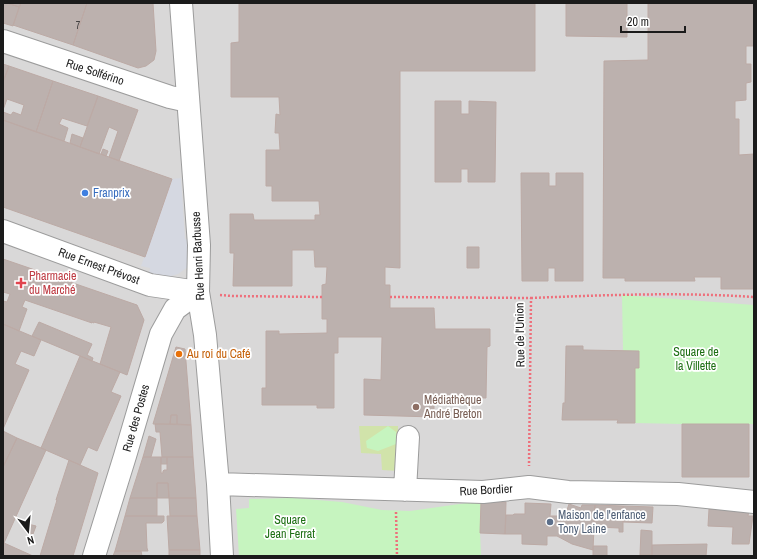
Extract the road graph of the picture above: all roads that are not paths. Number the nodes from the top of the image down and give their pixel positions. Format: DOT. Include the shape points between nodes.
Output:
graph roads {
  1 [pos="181,3"];
  2 [pos="3,41"];
  3 [pos="188,101"];
  4 [pos="3,231"];
  5 [pos="198,292"];
  6 [pos="408,437"];
  7 [pos="218,484"];
  8 [pos="400,489"];
  9 [pos="754,502"];
  10 [pos="94,556"];
  11 [pos="222,556"];
  1 -- 3 [label="street, Rue Henri Barbusse"];
  2 -- 3 [label="street, Rue Solférino"];
  3 -- 5 [label="street, Rue Henri Barbusse" via="199,245"];
  4 -- 5 [label="street, Rue Ernest Prévost" via="150,284"];
  5 -- 7 [label="street, Rue Henri Barbusse" via="205,335"];
  5 -- 10 [label="street, Rue des Postes" via="175,309 161,334"];
  6 -- 8 [label="street"];
  7 -- 8 [label="street, Rue Bordier"];
  7 -- 11 [label="street, Rue Henri Barbusse"];
  8 -- 9 [label="street, Rue Bordier" via="483,492 529,487 568,492 678,494"];
}
